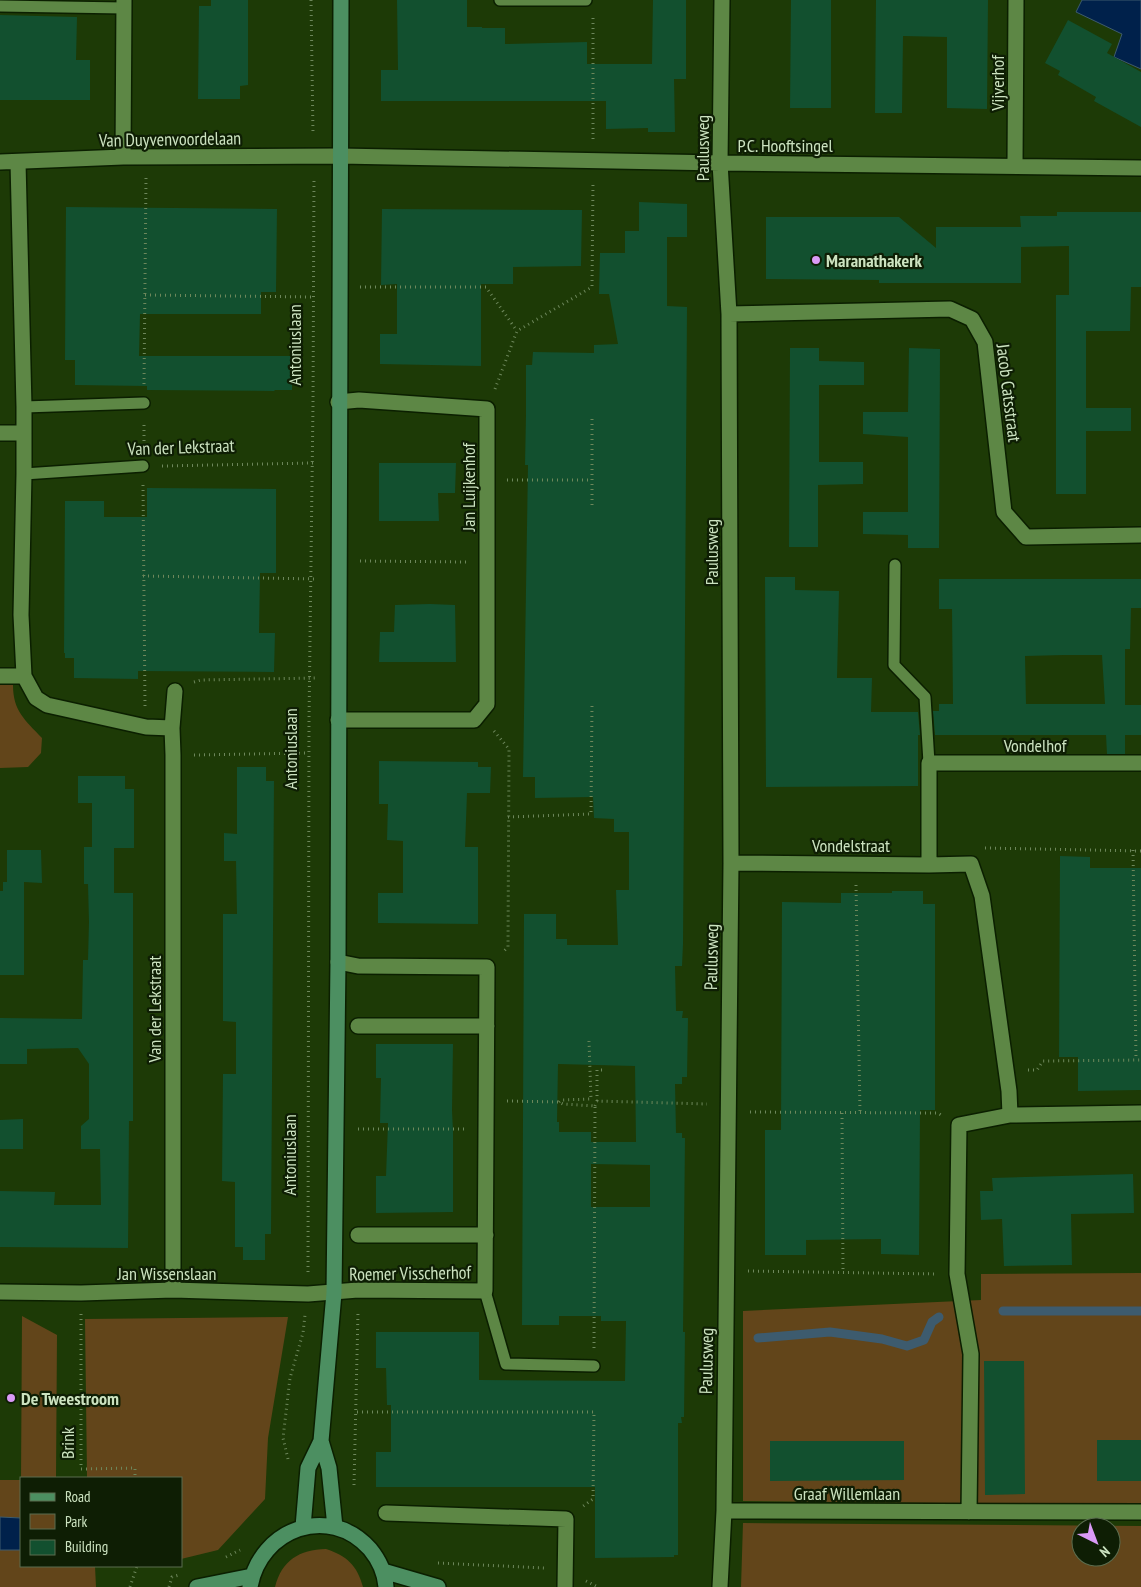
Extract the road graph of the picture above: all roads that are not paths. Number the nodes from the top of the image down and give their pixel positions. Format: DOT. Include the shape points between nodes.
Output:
graph roads {
  1 [pos="341,0"];
  2 [pos="500,0"];
  3 [pos="722,0"];
  4 [pos="1016,0"];
  5 [pos="124,4"];
  6 [pos="590,5"];
  7 [pos="0,6"];
  8 [pos="340,156"];
  9 [pos="123,157"];
  10 [pos="0,162"];
  11 [pos="18,162"];
  12 [pos="720,163"];
  13 [pos="1015,166"];
  14 [pos="1141,168"];
  15 [pos="729,314"];
  16 [pos="338,402"];
  17 [pos="144,403"];
  18 [pos="24,407"];
  19 [pos="0,432"];
  20 [pos="24,433"];
  21 [pos="144,466"];
  22 [pos="24,474"];
  23 [pos="1141,535"];
  24 [pos="895,565"];
  25 [pos="0,676"];
  26 [pos="24,676"];
  27 [pos="175,691"];
  28 [pos="338,720"];
  29 [pos="172,728"];
  30 [pos="929,763"];
  31 [pos="1141,763"];
  32 [pos="731,863"];
  33 [pos="929,865"];
  34 [pos="338,962"];
  35 [pos="358,1026"];
  36 [pos="487,1026"];
  37 [pos="1141,1113"];
  38 [pos="1010,1115"];
  39 [pos="486,1234"];
  40 [pos="358,1235"];
  41 [pos="173,1290"];
  42 [pos="486,1291"];
  43 [pos="0,1292"];
  44 [pos="334,1293"];
  45 [pos="594,1366"];
  46 [pos="321,1441"];
  47 [pos="724,1511"];
  48 [pos="969,1512"];
  49 [pos="1141,1512"];
  50 [pos="386,1513"];
  51 [pos="303,1527"];
  52 [pos="335,1528"];
  53 [pos="383,1571"];
  54 [pos="565,1580"];
  55 [pos="251,1581"];
  56 [pos="197,1587"];
  57 [pos="386,1587"];
  58 [pos="438,1587"];
  59 [pos="720,1587"];
  1 -- 8 [label="main road"];
  2 -- 6 [label="lane"];
  3 -- 12 [label="street, Paulusweg"];
  4 -- 13 [label="street, Vijverhof"];
  5 -- 7 [label="lane"];
  5 -- 9 [label="street"];
  8 -- 9 [label="street, Van Duyvenvoordelaan"];
  8 -- 12 [label="street, P.C. Hooftsingel"];
  8 -- 16 [label="main road"];
  9 -- 11 [label="street, Van Duyvenvoordelaan"];
  10 -- 11 [label="street, Van Duyvenvoordelaan"];
  11 -- 18 [label="street"];
  12 -- 13 [label="street, P.C. Hooftsingel"];
  12 -- 15 [label="street, Paulusweg"];
  13 -- 14 [label="street, P.C. Hooftsingel"];
  15 -- 23 [label="street, Jacob Catsstraat" via="950,309 972,318 985,342 1004,512 1026,537"];
  15 -- 32 [label="street, Paulusweg"];
  16 -- 28 [label="main road"];
  16 -- 28 [label="street, Jan Luijkenhof" via="359,400 487,409 486,704 474,720"];
  17 -- 18 [label="lane"];
  18 -- 20 [label="street"];
  19 -- 20 [label="street"];
  20 -- 22 [label="street"];
  21 -- 22 [label="lane, Van der Lekstraat"];
  22 -- 26 [label="street" via="21,615"];
  24 -- 30 [label="lane" via="894,665 925,697"];
  25 -- 26 [label="street"];
  26 -- 29 [label="street" via="36,698 47,705 146,727"];
  27 -- 29 [label="street, Van der Lekstraat"];
  28 -- 34 [label="main road"];
  29 -- 41 [label="street, Van der Lekstraat"];
  30 -- 31 [label="street, Vondelhof"];
  30 -- 33 [label="street"];
  32 -- 33 [label="street, Vondelstraat"];
  32 -- 47 [label="street, Paulusweg"];
  33 -- 38 [label="street, Vondelstraat" via="971,864 982,896"];
  34 -- 36 [label="street, Roemer Visscherhof" via="358,966 487,967"];
  34 -- 44 [label="main road"];
  35 -- 36 [label="street"];
  36 -- 39 [label="street, Roemer Visscherhof"];
  37 -- 38 [label="street"];
  38 -- 48 [label="street" via="958,1125 957,1274 971,1354"];
  39 -- 40 [label="street"];
  39 -- 42 [label="street, Roemer Visscherhof"];
  41 -- 43 [label="street, Jan Wissenslaan"];
  41 -- 44 [label="street, Jan Wissenslaan"];
  42 -- 44 [label="street, Roemer Visscherhof" via="358,1290"];
  42 -- 45 [label="lane, Roemer Visscherhof" via="506,1364"];
  44 -- 46 [label="main road"];
  46 -- 51 [label="main road" via="308,1468"];
  46 -- 52 [label="main road" via="329,1468"];
  47 -- 48 [label="street, Graaf Willemlaan"];
  47 -- 59 [label="street, Paulusweg"];
  48 -- 49 [label="street, Graaf Willemlaan"];
  50 -- 54 [label="street" via="566,1520"];
  51 -- 52 [label="main road"];
  51 -- 55 [label="main road" via="289,1532 266,1550"];
  52 -- 53 [label="main road" via="364,1543 376,1556"];
  53 -- 57 [label="main road"];
  53 -- 58 [label="main road"];
  55 -- 56 [label="main road"];
}
